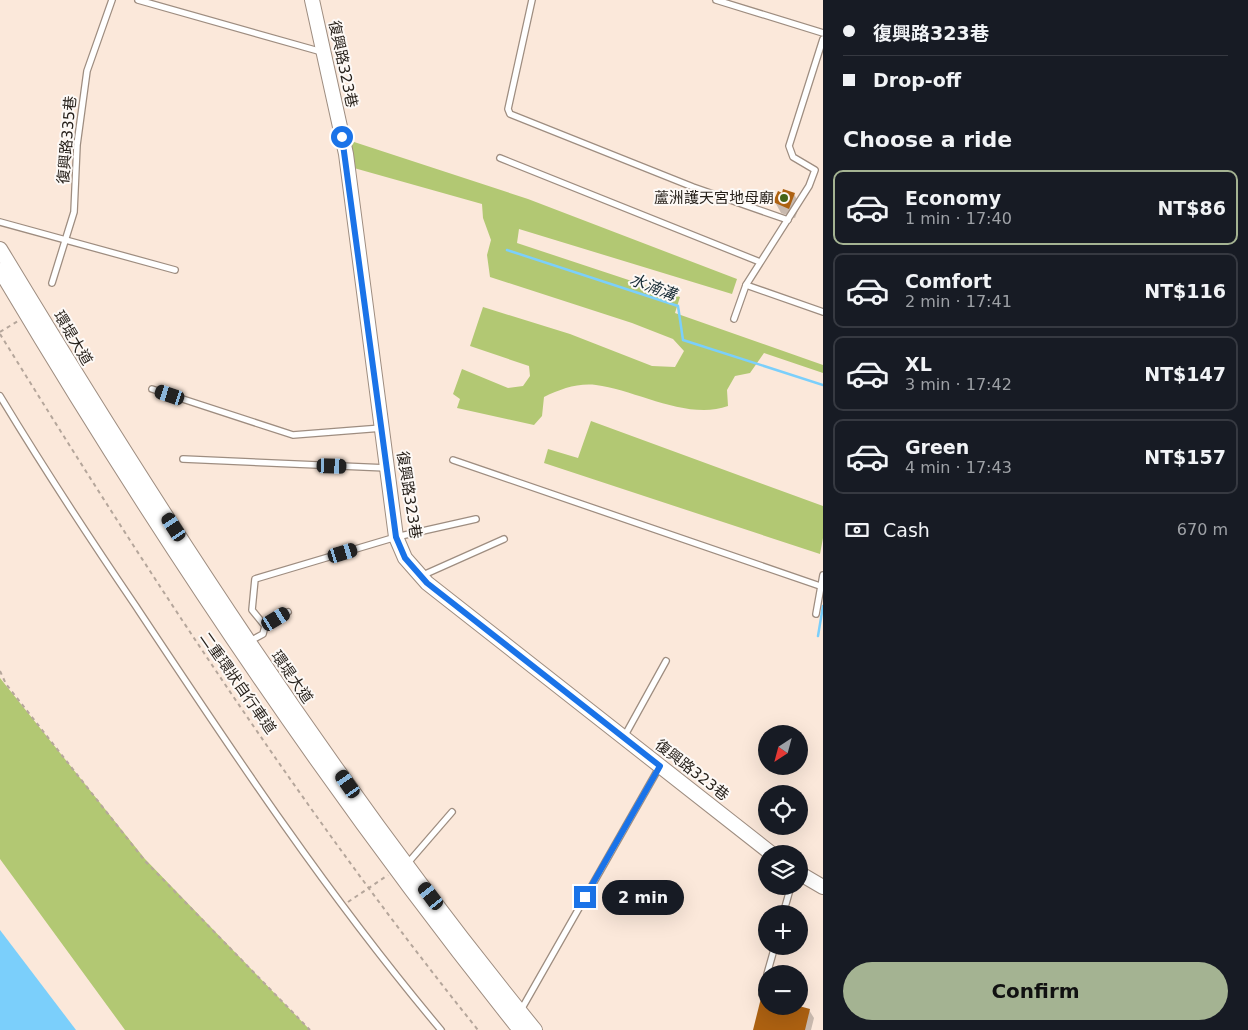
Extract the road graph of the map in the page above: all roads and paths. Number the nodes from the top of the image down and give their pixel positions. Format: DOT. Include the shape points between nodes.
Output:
graph roads {
  1 [pos="112,0"];
  2 [pos="138,0"];
  3 [pos="312,0"];
  4 [pos="532,0"];
  5 [pos="716,0"];
  6 [pos="823,32"];
  7 [pos="823,39"];
  8 [pos="324,53"];
  9 [pos="500,158"];
  10 [pos="788,220"];
  11 [pos="0,222"];
  12 [pos="66,239"];
  13 [pos="0,249"];
  14 [pos="760,262"];
  15 [pos="0,270"];
  16 [pos="174,270"];
  17 [pos="52,283"];
  18 [pos="746,285"];
  19 [pos="823,312"];
  20 [pos="22,318"];
  21 [pos="734,320"];
  22 [pos="0,333"];
  23 [pos="152,389"];
  24 [pos="0,396"];
  25 [pos="382,428"];
  26 [pos="183,460"];
  27 [pos="453,460"];
  28 [pos="387,468"];
  29 [pos="476,519"];
  30 [pos="396,537"];
  31 [pos="504,539"];
  32 [pos="823,575"];
  33 [pos="420,576"];
  34 [pos="820,586"];
  35 [pos="288,612"];
  36 [pos="816,614"];
  37 [pos="265,626"];
  38 [pos="248,642"];
  39 [pos="666,661"];
  40 [pos="0,671"];
  41 [pos="624,738"];
  42 [pos="660,766"];
  43 [pos="452,812"];
  44 [pos="761,845"];
  45 [pos="407,864"];
  46 [pos="392,872"];
  47 [pos="808,878"];
  48 [pos="823,887"];
  49 [pos="370,888"];
  50 [pos="342,906"];
  51 [pos="520,1012"];
  52 [pos="310,1030"];
  53 [pos="442,1030"];
  54 [pos="478,1030"];
  55 [pos="520,1030"];
  56 [pos="535,1030"];
  1 -- 12 [label="lane, 復興路335巷" via="87,71 77,145 74,212"];
  2 -- 8 [label="lane"];
  3 -- 8 [label="street, 復興路323巷"];
  4 -- 10 [label="lane" via="508,109 510,114 693,187"];
  5 -- 6 [label="lane"];
  7 -- 10 [label="lane" via="789,146 793,157 815,170"];
  8 -- 25 [label="street, 復興路323巷" via="346,154"];
  9 -- 14 [label="lane"];
  10 -- 14 [label="lane"];
  11 -- 12 [label="lane"];
  12 -- 16 [label="lane"];
  12 -- 17 [label="lane, 復興路335巷"];
  13 -- 38 [label="street, 環堤大道" via="109,429"];
  14 -- 18 [label="lane"];
  15 -- 55 [label="street, 環堤大道" via="82,407 306,747"];
  18 -- 19 [label="lane"];
  18 -- 21 [label="lane"];
  20 -- 22 [label="path"];
  22 -- 49 [label="path, 二重環狀自行車道" via="102,499 191,635"];
  23 -- 25 [label="lane" via="293,435"];
  24 -- 50 [label="lane" via="178,673"];
  25 -- 28 [label="street, 復興路323巷"];
  26 -- 28 [label="lane"];
  27 -- 34 [label="lane"];
  28 -- 30 [label="street, 復興路323巷"];
  29 -- 30 [label="lane"];
  30 -- 33 [label="street, 復興路323巷" via="405,558"];
  30 -- 37 [label="lane" via="256,579 252,610"];
  31 -- 33 [label="lane"];
  32 -- 34 [label="lane"];
  33 -- 41 [label="street, 復興路323巷"];
  34 -- 36 [label="lane"];
  35 -- 37 [label="lane"];
  37 -- 38 [label="lane" via="263,634"];
  38 -- 45 [label="street, 環堤大道"];
  39 -- 41 [label="lane"];
  40 -- 52 [label="path" via="6,684 145,861"];
  41 -- 42 [label="street, 復興路323巷"];
  42 -- 44 [label="street, 復興路323巷"];
  42 -- 51 [label="lane"];
  43 -- 45 [label="lane"];
  45 -- 51 [label="street, 環堤大道"];
  46 -- 49 [label="path"];
  47 -- 48 [label="street"];
  49 -- 50 [label="path"];
  49 -- 54 [label="path, 二重環狀自行車道"];
  50 -- 53 [label="lane"];
  51 -- 56 [label="street, 環堤大道"];
}
